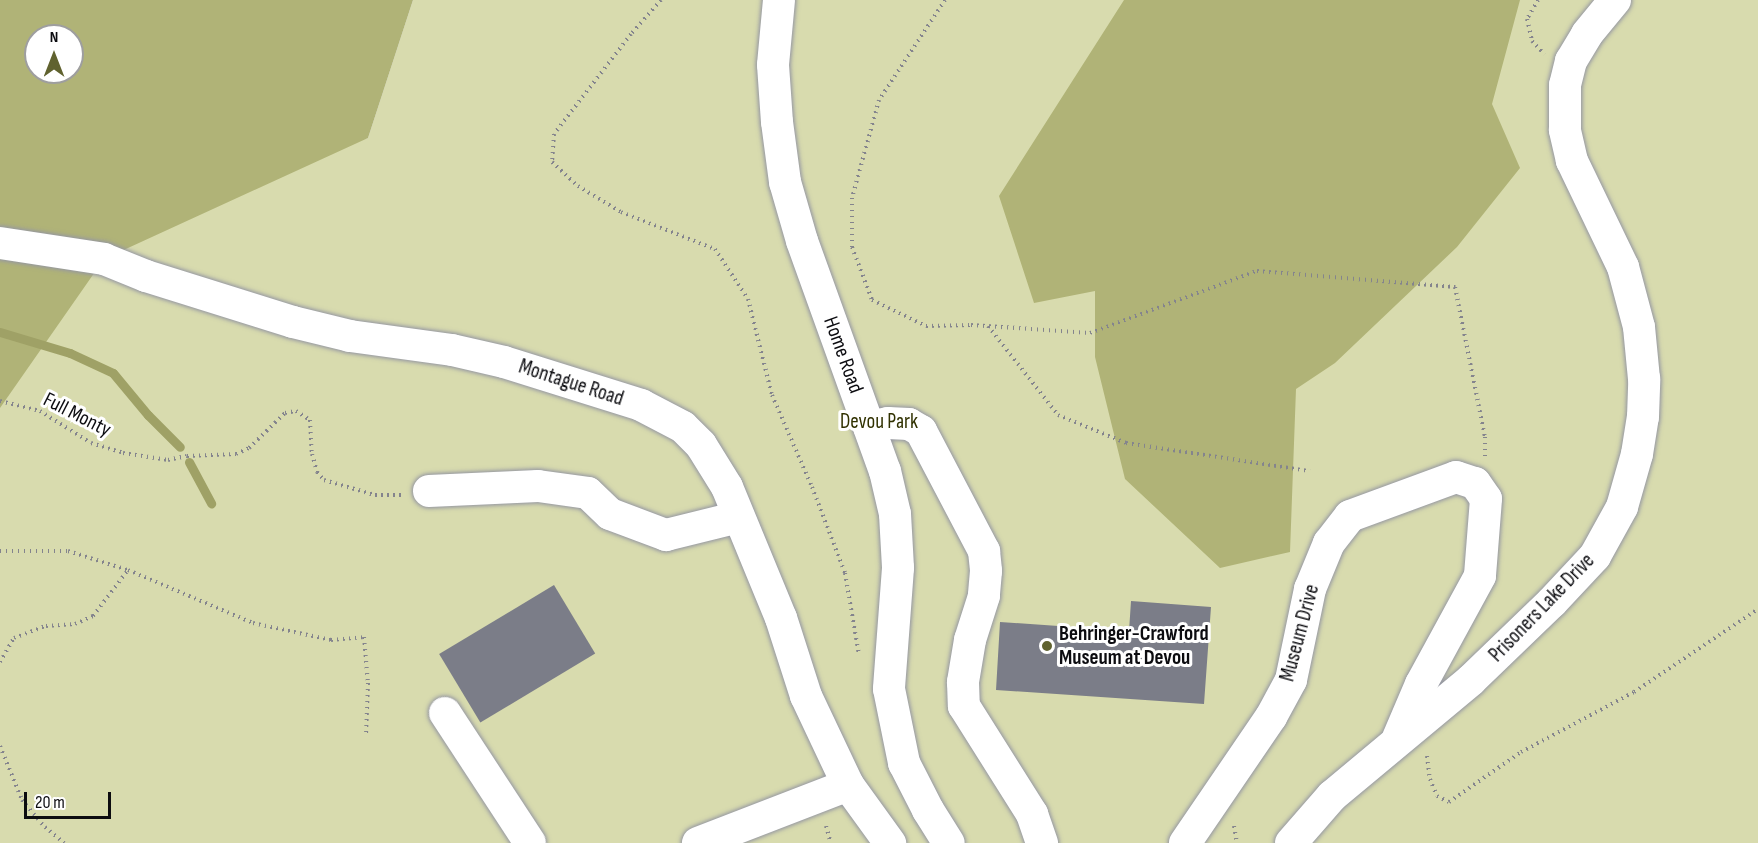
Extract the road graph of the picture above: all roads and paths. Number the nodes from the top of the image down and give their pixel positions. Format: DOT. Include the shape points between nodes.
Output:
graph roads {
  1 [pos="661,0"];
  2 [pos="779,0"];
  3 [pos="945,0"];
  4 [pos="1538,0"];
  5 [pos="1615,0"];
  6 [pos="1542,65"];
  7 [pos="0,243"];
  8 [pos="988,326"];
  9 [pos="0,400"];
  10 [pos="869,427"];
  11 [pos="1310,471"];
  12 [pos="429,490"];
  13 [pos="1486,499"];
  14 [pos="739,516"];
  15 [pos="0,551"];
  16 [pos="128,570"];
  17 [pos="1758,609"];
  18 [pos="0,662"];
  19 [pos="861,662"];
  20 [pos="445,713"];
  21 [pos="1429,716"];
  22 [pos="366,734"];
  23 [pos="1395,745"];
  24 [pos="0,746"];
  25 [pos="848,785"];
  26 [pos="1233,823"];
  27 [pos="64,843"];
  28 [pos="530,843"];
  29 [pos="698,843"];
  30 [pos="890,843"];
  31 [pos="949,843"];
  32 [pos="1042,843"];
  33 [pos="1185,843"];
  34 [pos="1237,843"];
  35 [pos="1291,843"];
  1 -- 19 [label="path" via="554,134 552,162 578,186 621,212 715,249 748,299 772,395 844,573"];
  2 -- 10 [label="street, Home Road" via="773,65 785,182 802,241"];
  3 -- 8 [label="path" via="879,100 852,198 852,247 872,300 926,326"];
  4 -- 6 [label="path" via="1527,19 1532,41 1544,54"];
  5 -- 21 [label="street, Prisoners Lake Drive" via="1571,61 1565,85 1564,130 1572,161 1623,267 1639,327 1644,379 1637,454 1622,507 1595,556 1552,602"];
  7 -- 14 [label="street, Montague Road" via="104,259 293,322 350,336 452,350 504,362 641,405 683,427 701,445 727,487"];
  8 -- 11 [label="path" via="1058,415 1126,443"];
  8 -- 13 [label="path" via="1090,333 1257,271 1455,287 1485,436"];
  9 -- 12 [label="path, Full Monty" via="40,411 91,443 168,460 236,454 249,448 285,413 296,411 310,420 316,472 324,480 375,495"];
  10 -- 31 [label="street, Home Road" via="885,471 894,514 898,568 889,688 904,763"];
  10 -- 32 [label="street" via="909,423 921,431 984,551 984,596 970,640 963,682 964,706 1032,814"];
  12 -- 14 [label="street" via="538,486 588,493 610,514 666,535"];
  13 -- 23 [label="street" via="1480,576 1421,684"];
  13 -- 33 [label="street, Museum Drive" via="1475,483 1456,477 1350,516 1329,543 1310,589 1291,680 1271,717"];
  14 -- 25 [label="street, Montague Road" via="781,618 806,696"];
  15 -- 16 [label="path" via="68,551"];
  16 -- 18 [label="path" via="93,616 14,638"];
  16 -- 22 [label="path" via="253,623 331,640 364,638 368,683"];
  17 -- 21 [label="path" via="1634,692 1521,752 1449,802 1437,796 1430,779"];
  20 -- 28 [label="street"];
  21 -- 23 [label="street, Prisoners Lake Drive"];
  23 -- 35 [label="street, Prisoners Lake Drive" via="1332,796"];
  24 -- 27 [label="path" via="22,800"];
  25 -- 29 [label="street"];
  25 -- 30 [label="street, Montague Road"];
  26 -- 34 [label="path"];
}
